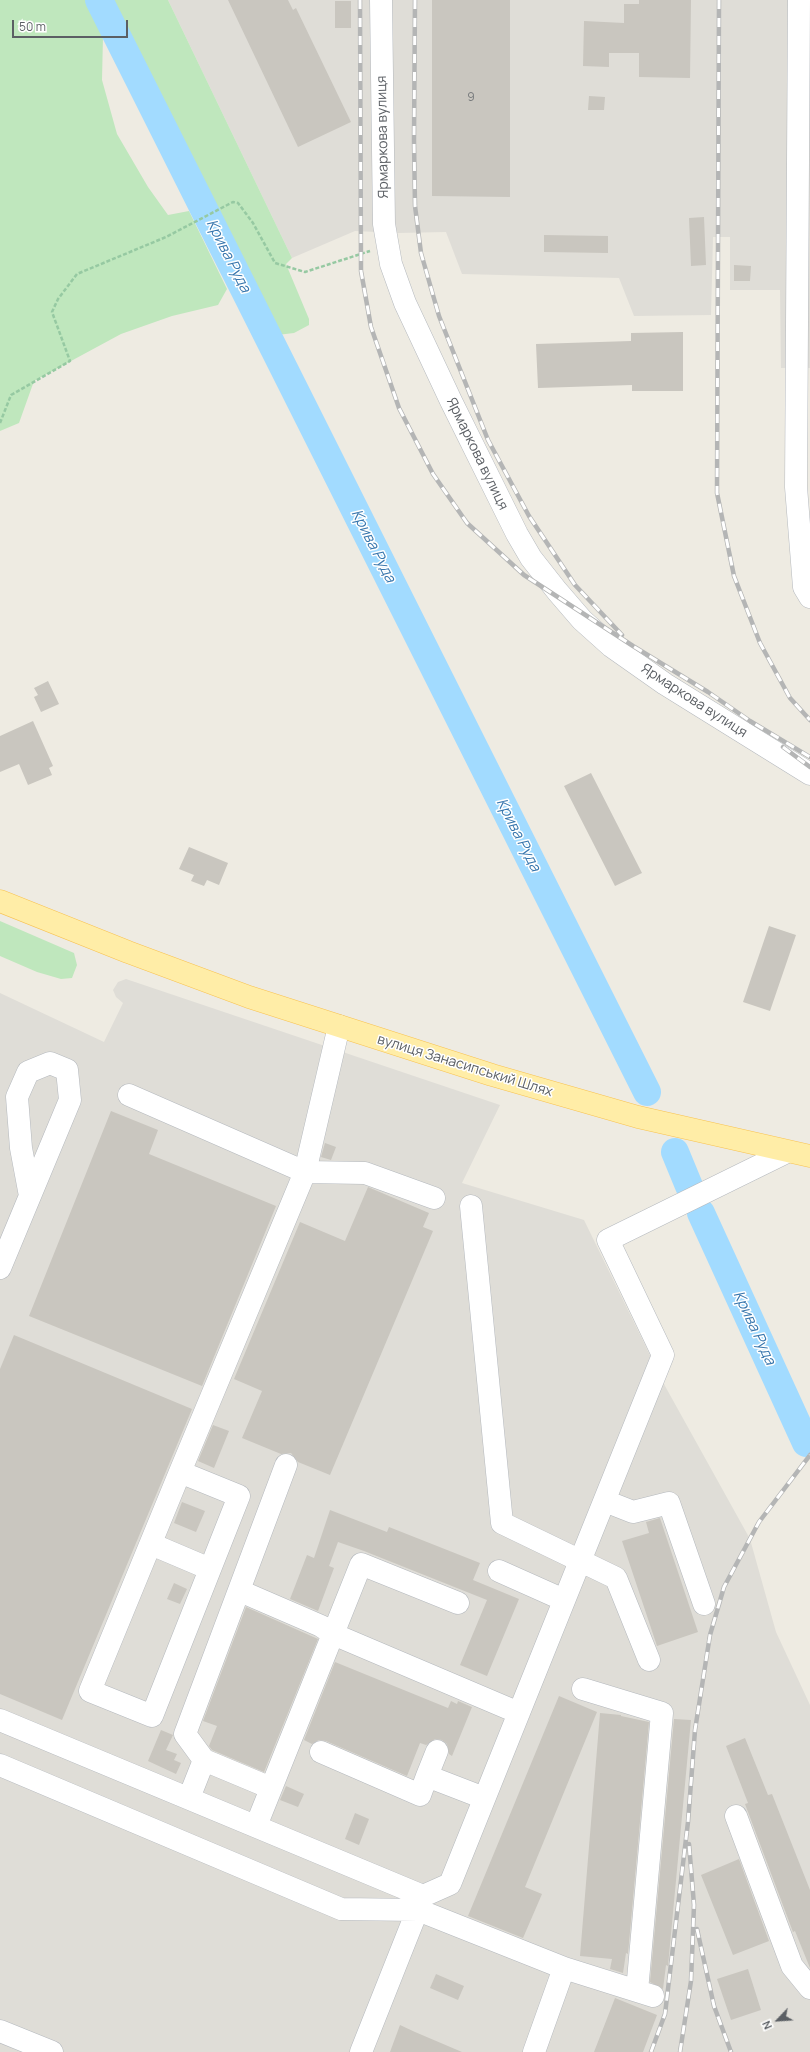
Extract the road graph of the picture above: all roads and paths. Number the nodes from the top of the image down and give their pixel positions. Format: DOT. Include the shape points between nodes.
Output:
graph roads {
  1 [pos="381,0"];
  2 [pos="799,0"];
  3 [pos="388,245"];
  4 [pos="0,423"];
  5 [pos="810,598"];
  6 [pos="810,774"];
  7 [pos="0,901"];
  8 [pos="339,1026"];
  9 [pos="129,1095"];
  10 [pos="787,1152"];
  11 [pos="810,1156"];
  12 [pos="305,1172"];
  13 [pos="30,1196"];
  14 [pos="434,1198"];
  15 [pos="471,1206"];
  16 [pos="0,1268"];
  17 [pos="286,1465"];
  18 [pos="180,1472"];
  19 [pos="605,1501"];
  20 [pos="151,1544"];
  21 [pos="581,1560"];
  22 [pos="210,1569"];
  23 [pos="499,1571"];
  24 [pos="240,1591"];
  25 [pos="564,1600"];
  26 [pos="458,1603"];
  27 [pos="704,1604"];
  28 [pos="333,1634"];
  29 [pos="649,1660"];
  30 [pos="583,1689"];
  31 [pos="519,1713"];
  32 [pos="0,1720"];
  33 [pos="437,1751"];
  34 [pos="321,1752"];
  35 [pos="204,1760"];
  36 [pos="0,1766"];
  37 [pos="427,1776"];
  38 [pos="271,1788"];
  39 [pos="189,1798"];
  40 [pos="484,1798"];
  41 [pos="736,1816"];
  42 [pos="256,1826"];
  43 [pos="420,1903"];
  44 [pos="564,1968"];
  45 [pos="810,1988"];
  46 [pos="0,2031"];
  47 [pos="52,2052"];
  48 [pos="361,2052"];
  49 [pos="534,2052"];
  1 -- 3 [label="street, Ярмаркова вулиця" via="384,224"];
  2 -- 5 [label="street" via="796,487 804,588"];
  3 -- 4 [label="path" via="305,272 275,263 254,223 238,203 233,202 166,238 77,274 58,299 52,312 70,361 11,395"];
  3 -- 6 [label="street, Ярмаркова вулиця" via="391,264 405,303 451,401 517,534 556,591 582,620 611,646 665,684"];
  7 -- 8 [label="main road, вулиця Занасипський Шлях" via="249,997"];
  8 -- 10 [label="main road, вулиця Занасипський Шлях" via="562,1096"];
  8 -- 12 [label="street"];
  9 -- 12 [label="street"];
  10 -- 11 [label="main road, вулиця Занасипський Шлях"];
  10 -- 19 [label="street" via="608,1240 663,1355"];
  12 -- 14 [label="street" via="365,1173"];
  12 -- 18 [label="street"];
  13 -- 13 [label="street" via="70,1100 67,1070 50,1063 28,1072 17,1097 21,1148"];
  13 -- 16 [label="street"];
  15 -- 21 [label="street" via="502,1523"];
  17 -- 24 [label="street"];
  18 -- 20 [label="street"];
  18 -- 22 [label="street" via="239,1496"];
  19 -- 21 [label="street"];
  19 -- 27 [label="street" via="633,1512 669,1503"];
  20 -- 22 [label="street"];
  20 -- 22 [label="street" via="90,1691 152,1716"];
  21 -- 25 [label="street"];
  21 -- 29 [label="street" via="616,1578"];
  23 -- 25 [label="street"];
  24 -- 28 [label="street" via="321,1626"];
  24 -- 35 [label="street" via="185,1734"];
  25 -- 31 [label="street"];
  26 -- 28 [label="street" via="361,1564"];
  28 -- 31 [label="street"];
  28 -- 38 [label="street"];
  30 -- 44 [label="street" via="662,1713 645,1993"];
  31 -- 40 [label="street"];
  32 -- 39 [label="street"];
  33 -- 37 [label="street"];
  34 -- 37 [label="street" via="420,1794"];
  35 -- 38 [label="street"];
  35 -- 39 [label="street"];
  36 -- 43 [label="street" via="341,1909"];
  37 -- 40 [label="street"];
  38 -- 42 [label="street"];
  39 -- 42 [label="street"];
  40 -- 43 [label="street" via="450,1884"];
  41 -- 45 [label="street" via="792,1966"];
  42 -- 43 [label="street"];
  43 -- 44 [label="street"];
  43 -- 48 [label="street"];
  44 -- 49 [label="street"];
  46 -- 47 [label="street"];
}
